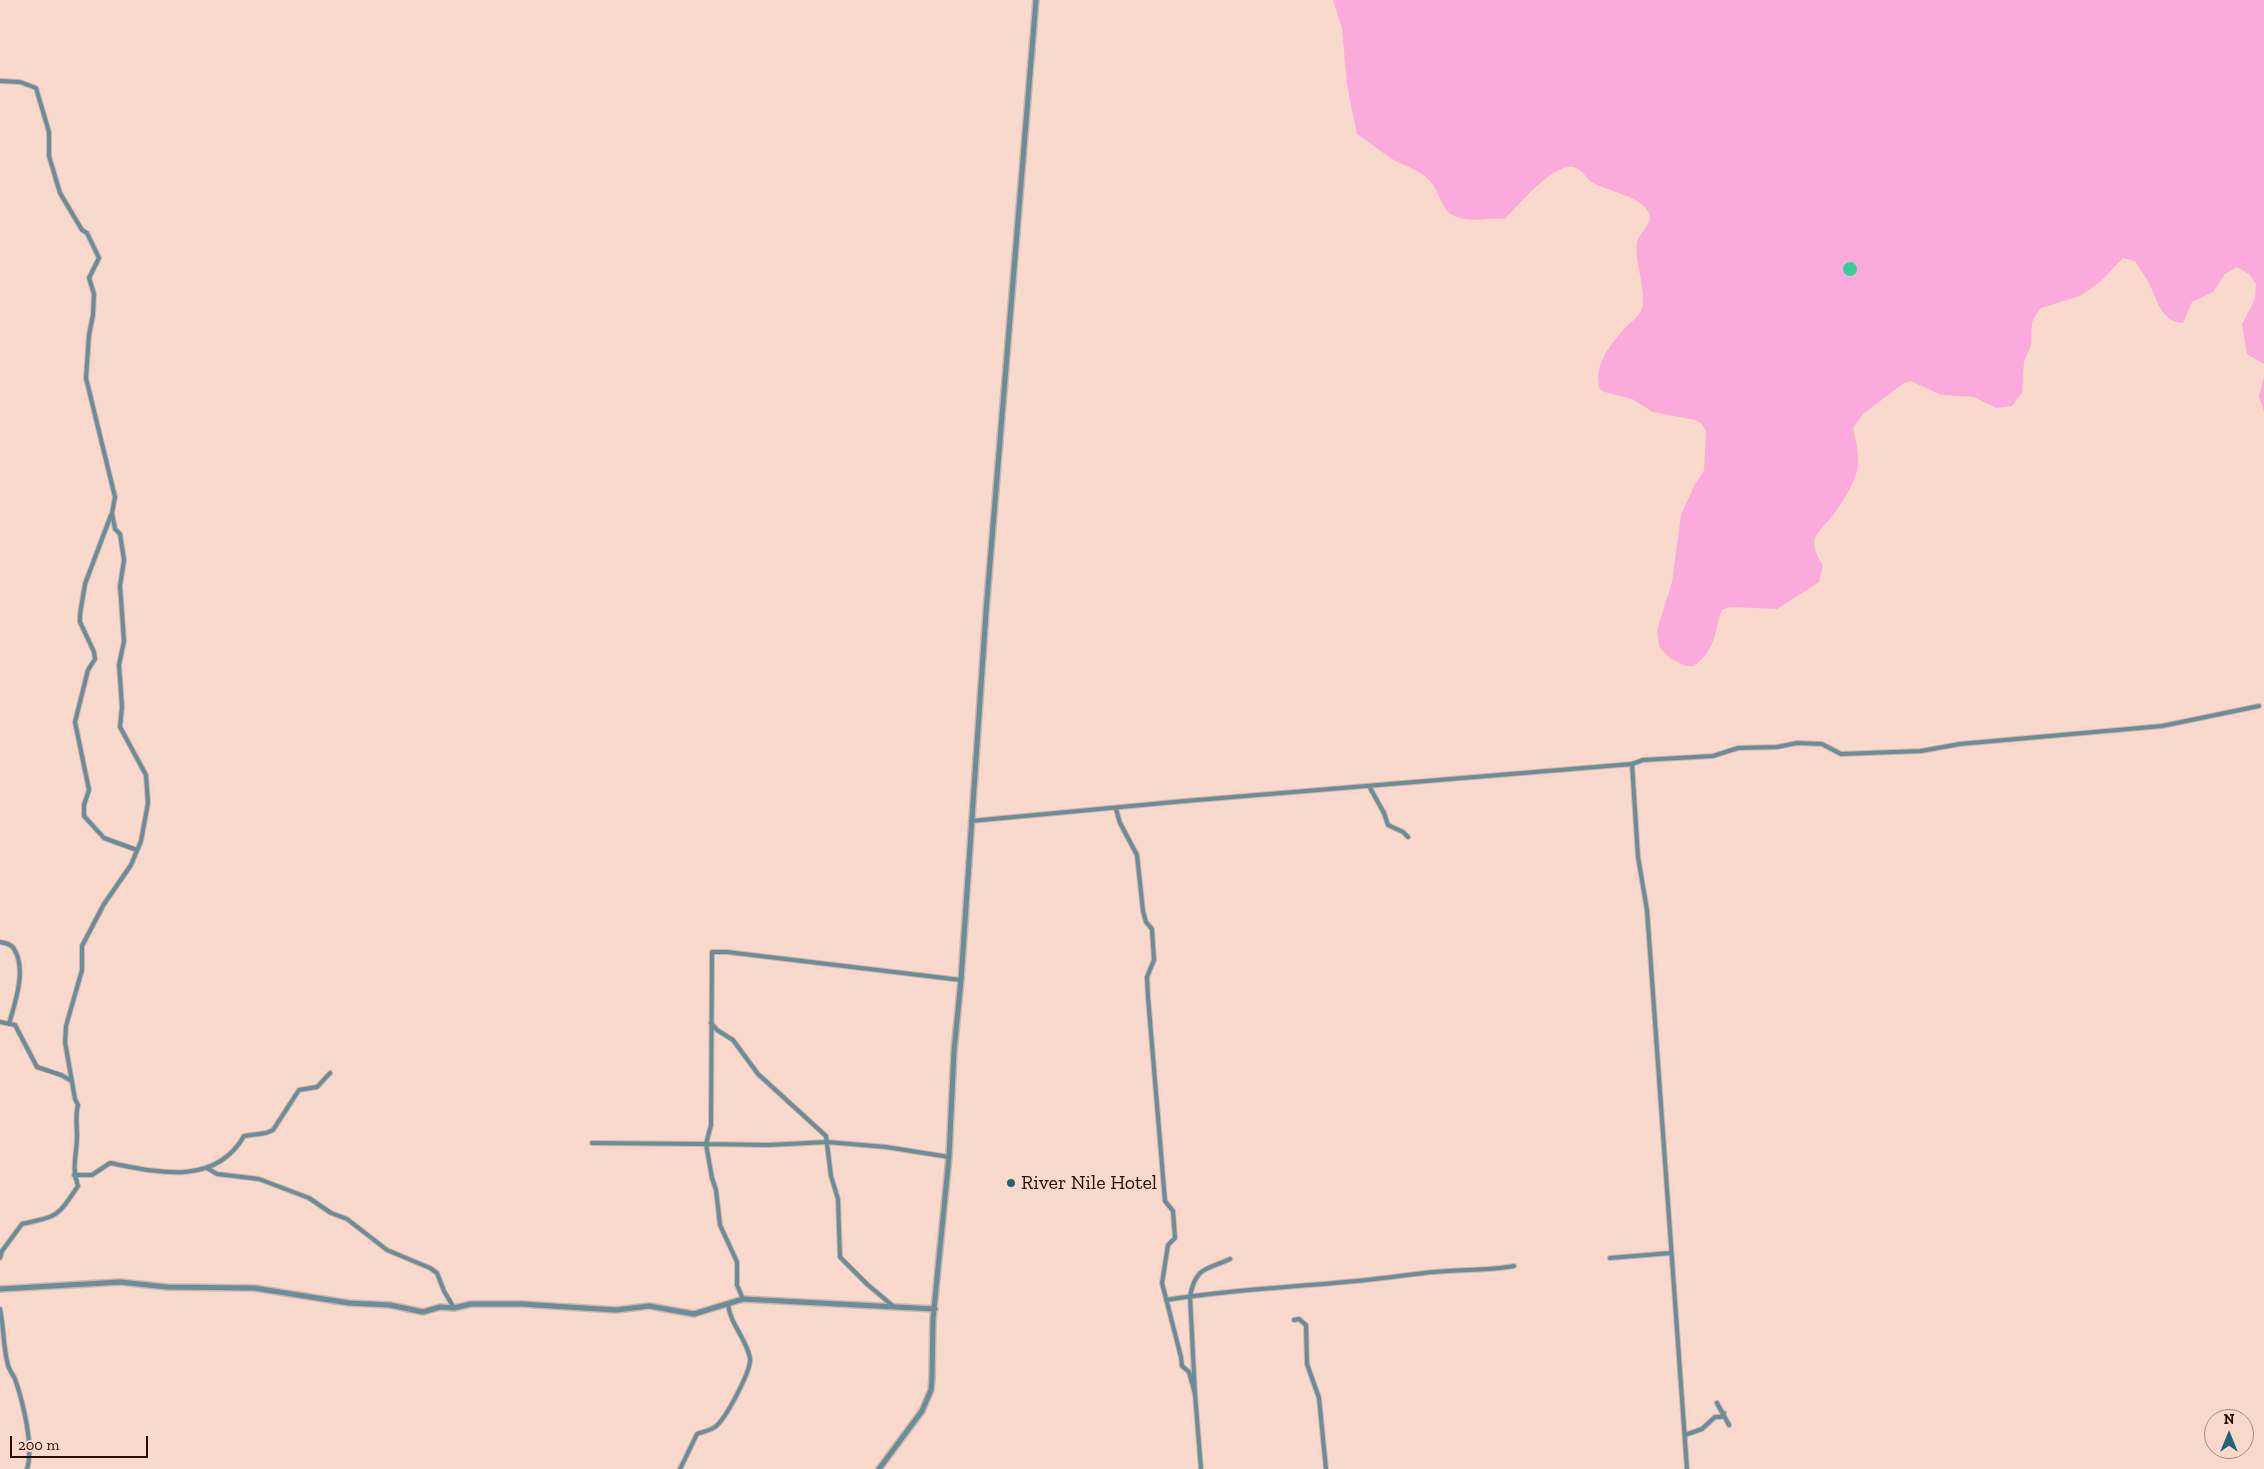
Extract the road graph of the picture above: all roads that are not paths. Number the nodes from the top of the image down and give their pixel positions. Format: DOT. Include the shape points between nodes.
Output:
graph roads {
  1 [pos="1036,0"];
  2 [pos="0,81"];
  3 [pos="112,513"];
  4 [pos="2259,706"];
  5 [pos="1632,764"];
  6 [pos="1369,786"];
  7 [pos="1116,809"];
  8 [pos="971,822"];
  9 [pos="1408,837"];
  10 [pos="137,850"];
  11 [pos="0,942"];
  12 [pos="961,980"];
  13 [pos="0,1022"];
  14 [pos="711,1023"];
  15 [pos="9,1024"];
  16 [pos="330,1073"];
  17 [pos="72,1082"];
  18 [pos="828,1142"];
  19 [pos="592,1143"];
  20 [pos="706,1144"];
  21 [pos="949,1157"];
  22 [pos="207,1168"];
  23 [pos="74,1175"];
  24 [pos="1671,1253"];
  25 [pos="0,1258"];
  26 [pos="1610,1258"];
  27 [pos="1230,1259"];
  28 [pos="1514,1266"];
  29 [pos="0,1289"];
  30 [pos="1190,1296"];
  31 [pos="743,1300"];
  32 [pos="1166,1300"];
  33 [pos="728,1304"];
  34 [pos="895,1307"];
  35 [pos="454,1308"];
  36 [pos="0,1309"];
  37 [pos="935,1309"];
  38 [pos="1,1317"];
  39 [pos="1294,1320"];
  40 [pos="1195,1394"];
  41 [pos="1717,1403"];
  42 [pos="1724,1413"];
  43 [pos="1730,1426"];
  44 [pos="1684,1435"];
  45 [pos="27,1469"];
  46 [pos="680,1469"];
  47 [pos="879,1469"];
  48 [pos="1201,1469"];
  49 [pos="1326,1469"];
  50 [pos="1687,1469"];
  1 -- 8 [label="street"];
  2 -- 3 [label="street" via="20,82 36,88 49,132 49,156 60,193 87,233 99,258 89,278 93,301 86,378 114,497"];
  3 -- 10 [label="street" via="115,529 120,534 124,560 120,586 124,641 119,665 120,727 146,774 148,803"];
  3 -- 10 [label="street" via="86,584 80,614 80,622 95,659 88,670 75,722 90,790 84,816 104,838"];
  4 -- 5 [label="street" via="2162,726 1960,744 1921,751 1841,754 1822,744 1797,744 1738,748 1713,756 1643,760"];
  5 -- 6 [label="street"];
  5 -- 24 [label="street" via="1638,857 1647,910"];
  6 -- 7 [label="street"];
  6 -- 9 [label="street" via="1388,825"];
  7 -- 8 [label="street"];
  7 -- 32 [label="street" via="1137,855 1143,911 1152,929 1154,960 1147,977 1148,998 1165,1201 1173,1211 1175,1238 1168,1245 1162,1283"];
  8 -- 12 [label="street"];
  10 -- 17 [label="street" via="82,946 82,970 66,1026 65,1042"];
  11 -- 15 [label="street" via="14,948 20,970 19,990"];
  12 -- 14 [label="street" via="712,952"];
  12 -- 21 [label="street"];
  13 -- 15 [label="street"];
  14 -- 18 [label="street" via="733,1040 758,1074 826,1136"];
  14 -- 20 [label="street" via="711,1125"];
  15 -- 17 [label="street" via="15,1025 37,1067"];
  16 -- 22 [label="street" via="321,1085 299,1090 273,1130 244,1136 231,1153"];
  17 -- 23 [label="street" via="78,1105"];
  18 -- 20 [label="street" via="768,1146"];
  18 -- 21 [label="street"];
  18 -- 34 [label="street" via="831,1176 838,1199 840,1257"];
  19 -- 20 [label="street"];
  20 -- 31 [label="street" via="720,1225 737,1262 737,1285"];
  21 -- 37 [label="street"];
  22 -- 23 [label="street" via="168,1174 110,1163 92,1175"];
  22 -- 35 [label="street" via="217,1174 259,1179 309,1198 347,1219 387,1250 437,1273"];
  23 -- 25 [label="street" via="78,1186 60,1213 22,1224"];
  24 -- 26 [label="street"];
  24 -- 44 [label="street"];
  27 -- 30 [label="street" via="1200,1271"];
  28 -- 30 [label="street"];
  29 -- 35 [label="street" via="120,1282 167,1287 254,1288 349,1303 390,1304 423,1312 440,1307"];
  30 -- 32 [label="street"];
  30 -- 40 [label="street"];
  31 -- 33 [label="street"];
  31 -- 34 [label="street"];
  32 -- 40 [label="street" via="1182,1366 1188,1372"];
  33 -- 35 [label="street" via="694,1314 649,1306 616,1310 471,1304"];
  33 -- 46 [label="street" via="729,1314 746,1344 750,1366 716,1427 697,1434"];
  34 -- 37 [label="street"];
  36 -- 38 [label="street"];
  37 -- 47 [label="street" via="930,1390 922,1411"];
  38 -- 45 [label="street" via="3,1344 28,1431 31,1456"];
  39 -- 49 [label="street" via="1299,1319 1306,1325 1307,1364 1319,1398"];
  40 -- 48 [label="street"];
  41 -- 42 [label="street"];
  42 -- 43 [label="street"];
  42 -- 44 [label="street" via="1702,1428"];
  44 -- 50 [label="street"];
}
